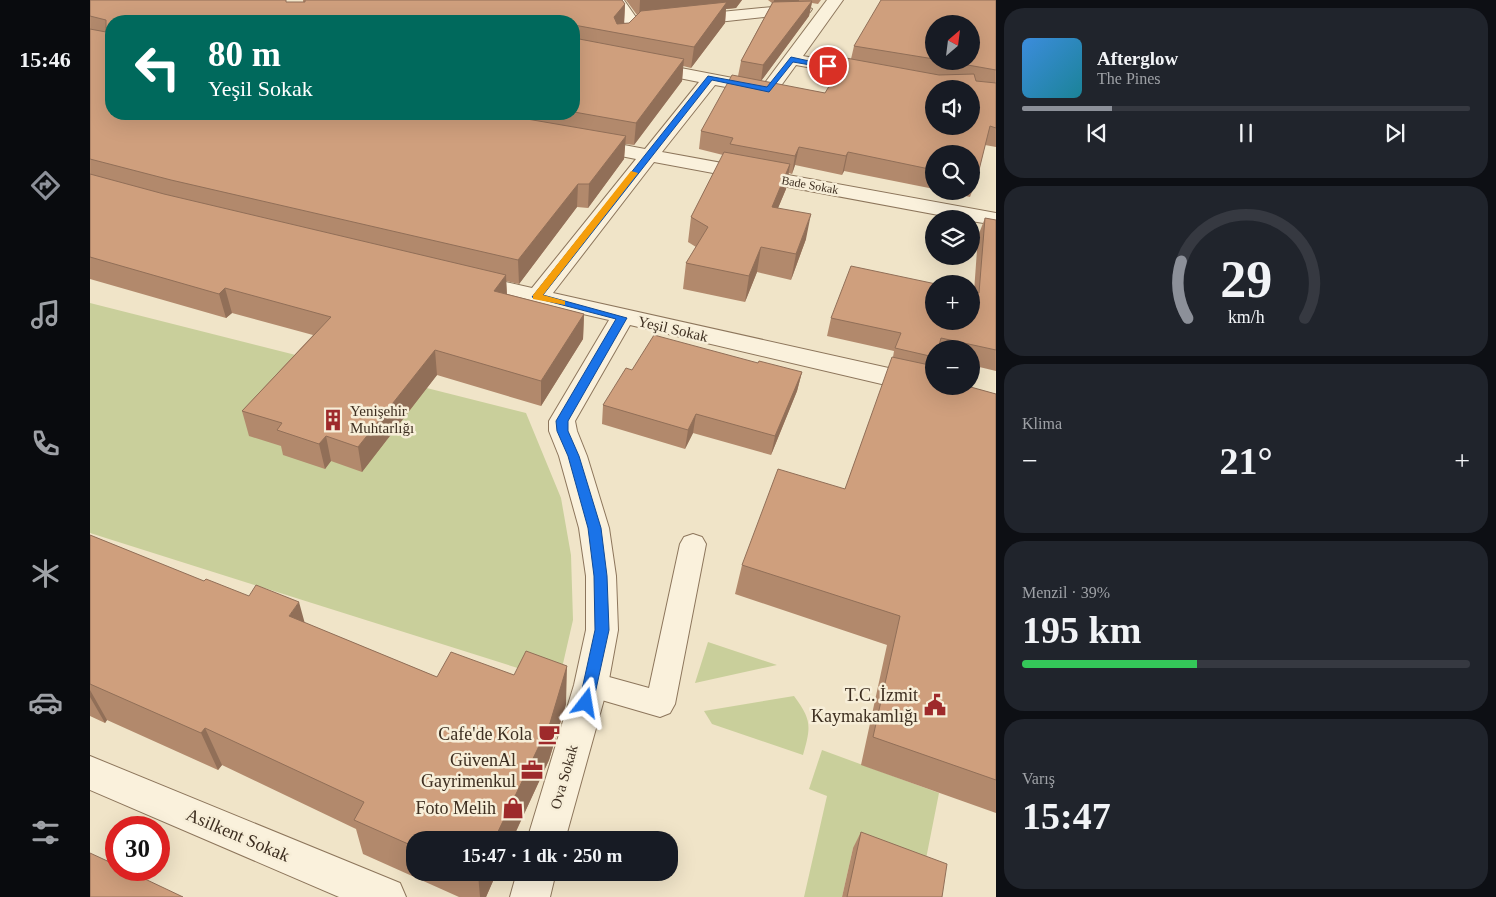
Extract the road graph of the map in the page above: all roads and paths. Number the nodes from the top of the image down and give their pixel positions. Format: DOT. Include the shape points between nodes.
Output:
graph roads {
  1 [pos="616,0"];
  2 [pos="795,4"];
  3 [pos="831,6"];
  4 [pos="672,22"];
  5 [pos="653,24"];
  6 [pos="634,26"];
  7 [pos="580,53"];
  8 [pos="604,57"];
  9 [pos="791,59"];
  10 [pos="711,78"];
  11 [pos="899,78"];
  12 [pos="571,142"];
  13 [pos="648,156"];
  14 [pos="996,219"];
  15 [pos="450,276"];
  16 [pos="537,297"];
  17 [pos="622,318"];
  18 [pos="925,385"];
  19 [pos="693,544"];
  20 [pos="590,686"];
  21 [pos="90,773"];
  22 [pos="549,831"];
  23 [pos="534,881"];
  24 [pos="386,897"];
  25 [pos="530,897"];
  1 -- 6 [label="street"];
  2 -- 3 [label="street"];
  2 -- 4 [label="street"];
  3 -- 9 [label="street"];
  5 -- 6 [label="street"];
  6 -- 8 [label="street"];
  7 -- 8 [label="street"];
  8 -- 10 [label="street"];
  9 -- 10 [label="street" via="769,90"];
  9 -- 11 [label="street"];
  10 -- 13 [label="street"];
  12 -- 13 [label="street, Bade Sokak"];
  13 -- 14 [label="street, Bade Sokak"];
  13 -- 16 [label="street"];
  15 -- 16 [label="street, Yeşil Sokak"];
  16 -- 17 [label="street, Yeşil Sokak"];
  17 -- 18 [label="street, Yeşil Sokak"];
  17 -- 20 [label="street, Ova Sokak" via="562,421 594,528 601,576 602,630"];
  19 -- 20 [label="lane" via="660,704"];
  20 -- 22 [label="street, Ova Sokak"];
  21 -- 24 [label="street, Asilkent Sokak"];
  23 -- 25 [label="street"];
}
